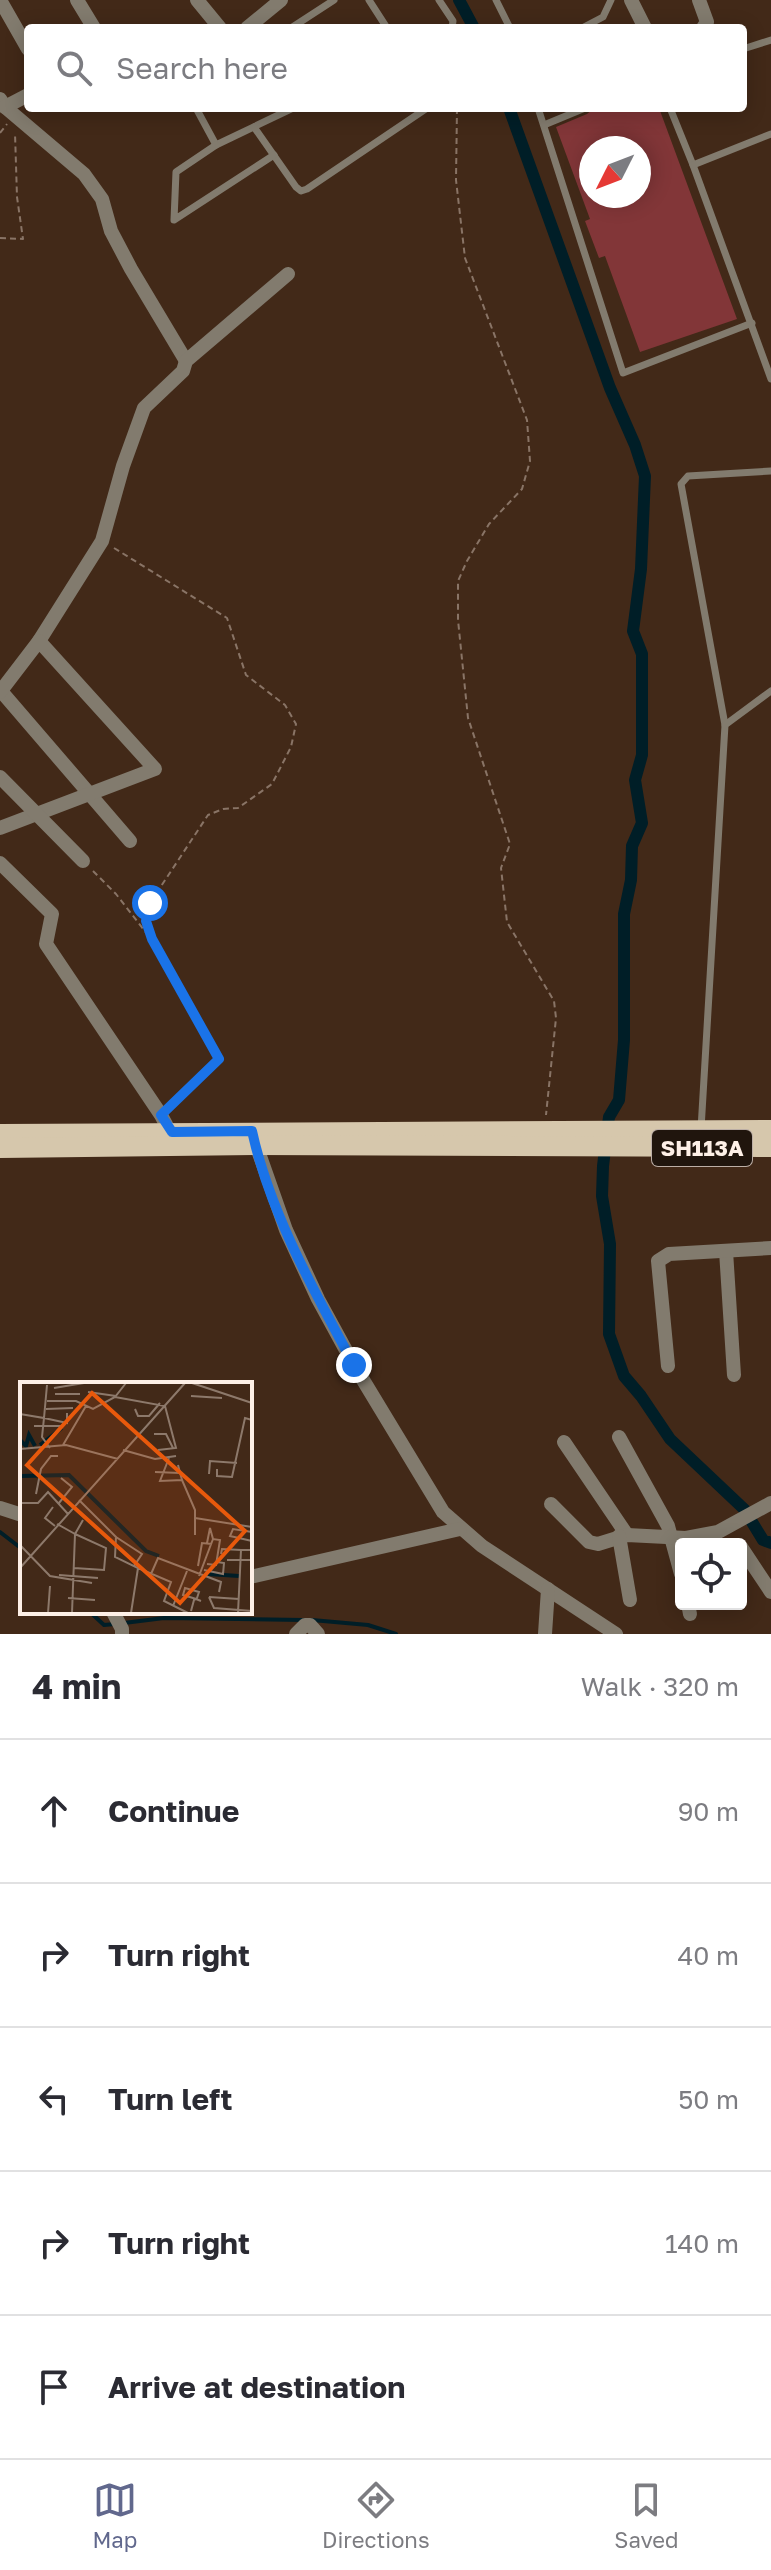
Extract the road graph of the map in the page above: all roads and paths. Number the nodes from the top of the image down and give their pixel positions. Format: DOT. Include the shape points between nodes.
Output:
graph roads {
  1 [pos="0,0"];
  2 [pos="77,0"];
  3 [pos="197,0"];
  4 [pos="281,0"];
  5 [pos="333,0"];
  6 [pos="369,0"];
  7 [pos="439,0"];
  8 [pos="496,0"];
  9 [pos="611,0"];
  10 [pos="631,0"];
  11 [pos="699,0"];
  12 [pos="92,24"];
  13 [pos="217,24"];
  14 [pos="252,24"];
  15 [pos="297,24"];
  16 [pos="384,24"];
  17 [pos="453,24"];
  18 [pos="508,24"];
  19 [pos="590,24"];
  20 [pos="643,24"];
  21 [pos="706,24"];
  22 [pos="771,40"];
  23 [pos="24,42"];
  24 [pos="747,48"];
  25 [pos="24,97"];
  26 [pos="6,107"];
  27 [pos="198,112"];
  28 [pos="285,112"];
  29 [pos="421,112"];
  30 [pos="457,112"];
  31 [pos="539,112"];
  32 [pos="575,112"];
  33 [pos="672,112"];
  34 [pos="544,125"];
  35 [pos="254,127"];
  36 [pos="771,134"];
  37 [pos="216,145"];
  38 [pos="274,155"];
  39 [pos="693,165"];
  40 [pos="0,238"];
  41 [pos="288,274"];
  42 [pos="752,323"];
  43 [pos="186,361"];
  44 [pos="771,379"];
  45 [pos="771,471"];
  46 [pos="102,541"];
  47 [pos="39,641"];
  48 [pos="0,691"];
  49 [pos="771,691"];
  50 [pos="725,725"];
  51 [pos="0,777"];
  52 [pos="89,794"];
  53 [pos="36,814"];
  54 [pos="0,828"];
  55 [pos="130,841"];
  56 [pos="83,861"];
  57 [pos="0,863"];
  58 [pos="152,939"];
  59 [pos="771,1130"];
  60 [pos="169,1131"];
  61 [pos="544,1132"];
  62 [pos="0,1134"];
  63 [pos="254,1138"];
  64 [pos="700,1138"];
  65 [pos="566,1139"];
  66 [pos="771,1147"];
  67 [pos="0,1148"];
  68 [pos="771,1248"];
  69 [pos="726,1251"];
  70 [pos="668,1366"];
  71 [pos="734,1375"];
  72 [pos="619,1437"];
  73 [pos="564,1442"];
  74 [pos="771,1503"];
  75 [pos="551,1504"];
  76 [pos="0,1508"];
  77 [pos="20,1514"];
  78 [pos="739,1523"];
  79 [pos="460,1529"];
  80 [pos="623,1536"];
  81 [pos="672,1537"];
  82 [pos="740,1538"];
  83 [pos="675,1549"];
  84 [pos="747,1556"];
  85 [pos="252,1577"];
  86 [pos="548,1589"];
  87 [pos="771,1592"];
  88 [pos="630,1600"];
  89 [pos="296,1634"];
  90 [pos="318,1634"];
  91 [pos="545,1634"];
  92 [pos="616,1634"];
  1 -- 23 [label="street"];
  2 -- 12 [label="street"];
  3 -- 13 [label="street"];
  4 -- 14 [label="street"];
  5 -- 15 [label="lane"];
  6 -- 16 [label="lane"];
  7 -- 17 [label="lane"];
  8 -- 18 [label="lane"];
  9 -- 19 [label="lane" via="603,17"];
  10 -- 20 [label="street"];
  11 -- 21 [label="street"];
  22 -- 24 [label="lane"];
  25 -- 26 [label="street"];
  26 -- 40 [label="path" via="23,239"];
  26 -- 43 [label="street" via="84,174 102,199 111,231"];
  27 -- 37 [label="lane"];
  28 -- 35 [label="lane"];
  29 -- 38 [label="lane" via="301,191"];
  30 -- 61 [label="path" via="456,180 465,258 527,420 530,461 522,489 489,524 467,561 458,581 458,620 468,718 510,844 501,868 507,922 554,1001"];
  31 -- 34 [label="lane"];
  32 -- 34 [label="lane"];
  33 -- 39 [label="lane"];
  34 -- 42 [label="lane" via="623,373"];
  35 -- 37 [label="lane"];
  35 -- 38 [label="lane"];
  36 -- 39 [label="lane"];
  37 -- 38 [label="lane" via="176,172 174,220"];
  39 -- 42 [label="lane"];
  41 -- 43 [label="street"];
  42 -- 44 [label="lane"];
  43 -- 46 [label="street" via="183,371 144,408"];
  45 -- 50 [label="lane" via="688,476 681,484"];
  46 -- 47 [label="street"];
  46 -- 58 [label="path" via="227,618 246,675 285,705 296,724 272,784 238,808 208,815 150,903 146,921"];
  47 -- 48 [label="street"];
  47 -- 52 [label="street" via="155,769"];
  48 -- 52 [label="street"];
  49 -- 50 [label="lane"];
  50 -- 64 [label="lane"];
  51 -- 53 [label="street"];
  52 -- 53 [label="street"];
  52 -- 55 [label="street"];
  53 -- 54 [label="street"];
  53 -- 56 [label="street"];
  56 -- 58 [label="path"];
  57 -- 60 [label="street" via="52,914 46,944"];
  58 -- 60 [label="path" via="219,1059"];
  59 -- 64 [label="main road, SH113A"];
  60 -- 62 [label="main road, SH113A"];
  60 -- 63 [label="main road, SH113A"];
  60 -- 67 [label="main road, SH113A"];
  61 -- 63 [label="main road, SH113A"];
  61 -- 65 [label="main road, SH113A"];
  63 -- 65 [label="main road, SH113A"];
  63 -- 79 [label="street" via="286,1230 318,1299 443,1512"];
  64 -- 65 [label="main road, SH113A"];
  64 -- 66 [label="main road, SH113A"];
  68 -- 69 [label="street"];
  69 -- 70 [label="street" via="669,1254 658,1261"];
  69 -- 71 [label="street"];
  72 -- 81 [label="street"];
  73 -- 80 [label="street"];
  74 -- 78 [label="street"];
  75 -- 80 [label="street" via="593,1544"];
  76 -- 77 [label="street"];
  78 -- 81 [label="street"];
  78 -- 82 [label="street"];
  79 -- 85 [label="street"];
  79 -- 86 [label="street"];
  80 -- 81 [label="street"];
  80 -- 88 [label="street"];
  81 -- 83 [label="street"];
  84 -- 87 [label="street"];
  86 -- 91 [label="street"];
  86 -- 92 [label="street"];
  89 -- 90 [label="street" via="305,1625"];
}
